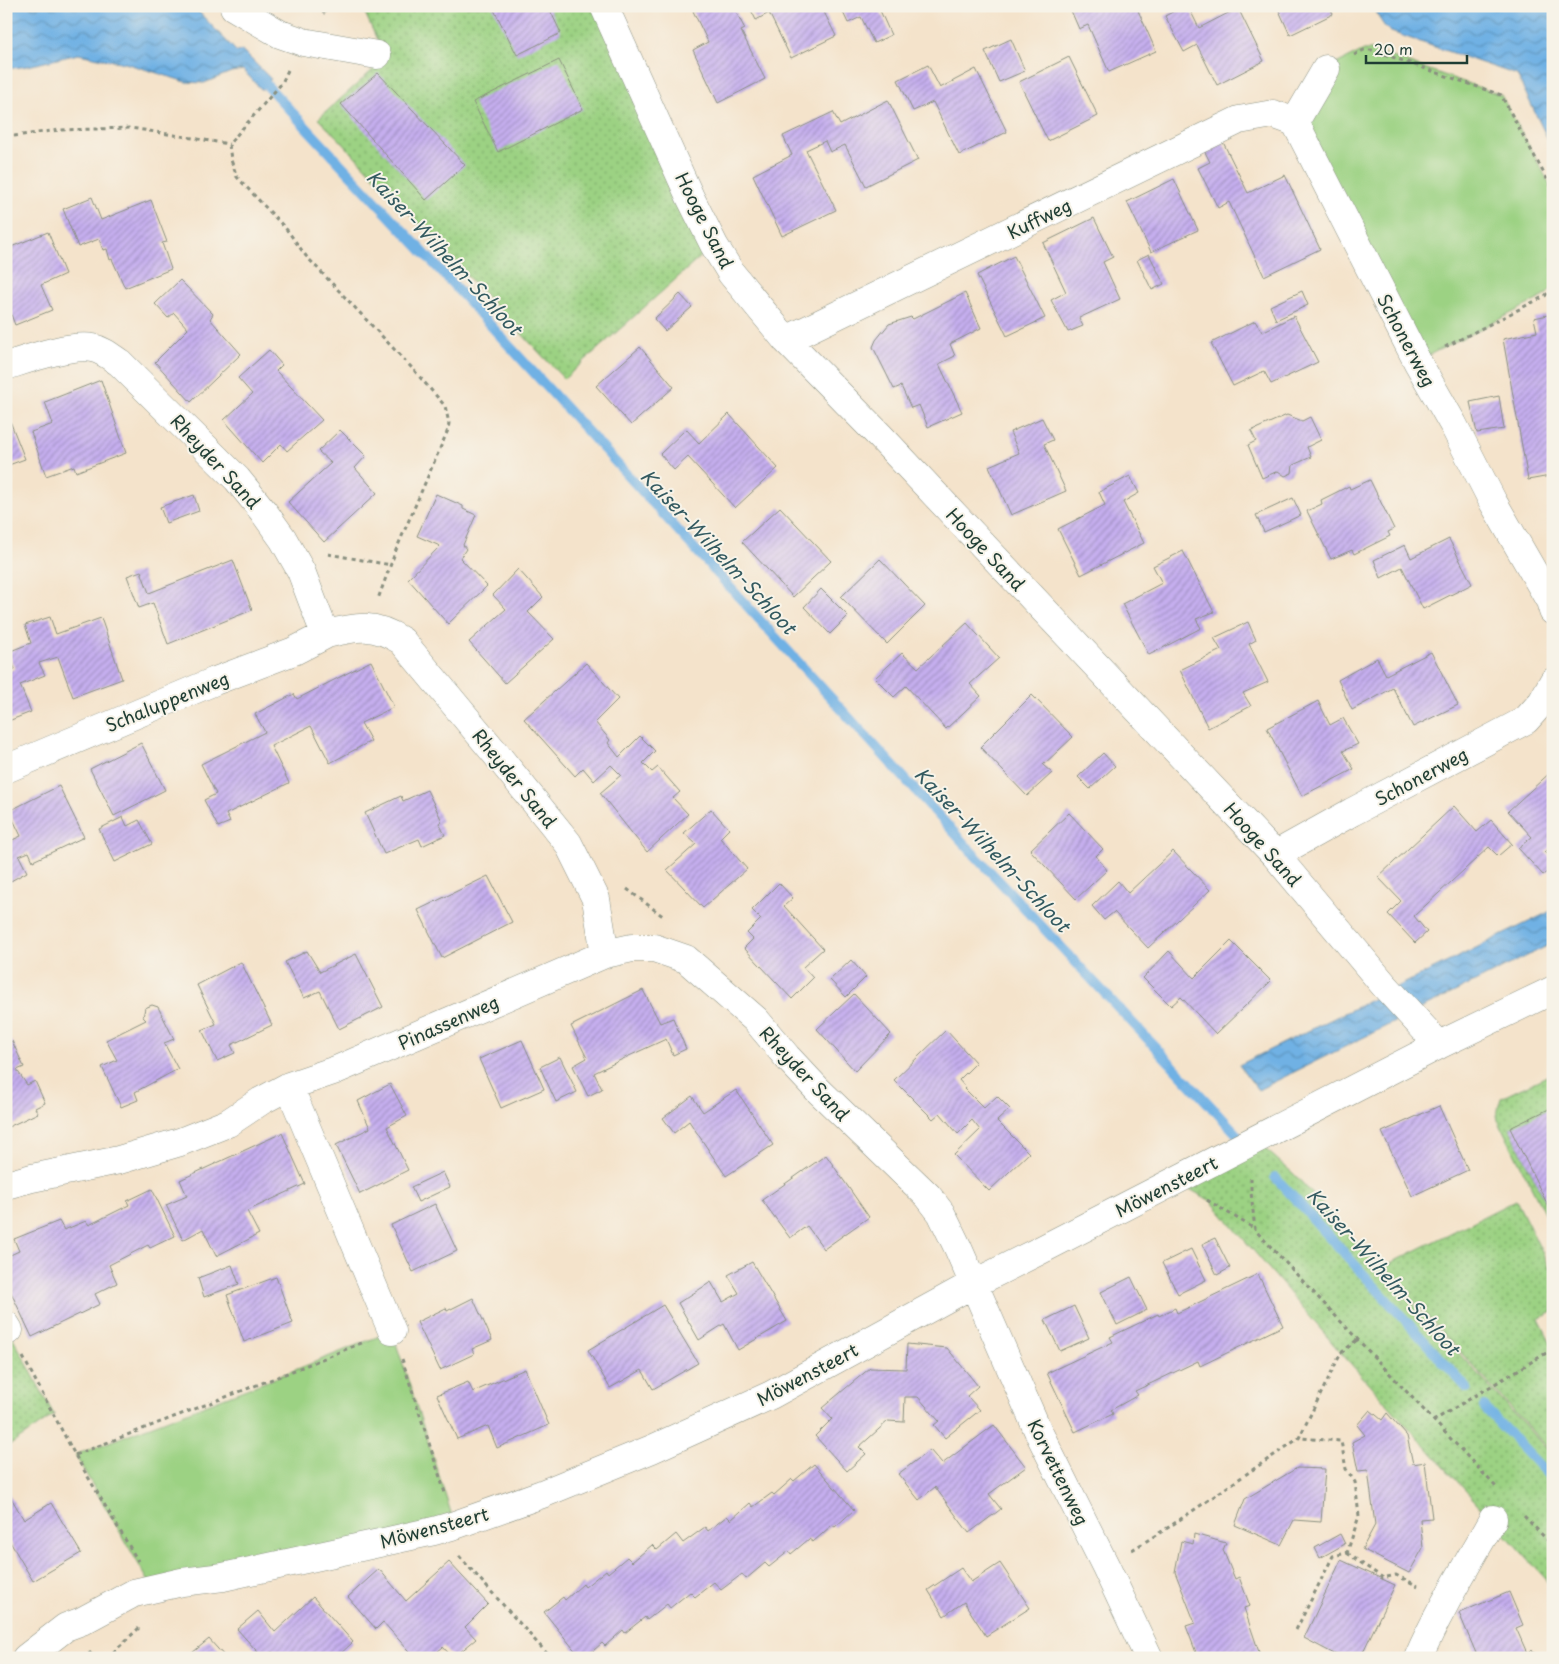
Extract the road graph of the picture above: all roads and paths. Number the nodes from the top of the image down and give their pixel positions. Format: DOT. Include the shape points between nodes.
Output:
graph roads {
  1 [pos="604,6"];
  2 [pos="234,7"];
  3 [pos="377,55"];
  4 [pos="1326,68"];
  5 [pos="282,84"];
  6 [pos="1294,122"];
  7 [pos="6,137"];
  8 [pos="229,144"];
  9 [pos="1553,190"];
  10 [pos="1553,288"];
  11 [pos="786,340"];
  12 [pos="1417,361"];
  13 [pos="6,366"];
  14 [pos="287,546"];
  15 [pos="391,565"];
  16 [pos="1553,611"];
  17 [pos="376,629"];
  18 [pos="327,634"];
  19 [pos="1553,682"];
  20 [pos="6,769"];
  21 [pos="1275,855"];
  22 [pos="624,888"];
  23 [pos="606,954"];
  24 [pos="686,959"];
  25 [pos="1553,990"];
  26 [pos="1439,1045"];
  27 [pos="289,1086"];
  28 [pos="1255,1140"];
  29 [pos="1175,1181"];
  30 [pos="6,1185"];
  31 [pos="1255,1230"];
  32 [pos="973,1284"];
  33 [pos="8,1328"];
  34 [pos="392,1331"];
  35 [pos="1358,1339"];
  36 [pos="1553,1349"];
  37 [pos="1433,1421"];
  38 [pos="1299,1438"];
  39 [pos="74,1455"];
  40 [pos="1498,1489"];
  41 [pos="1518,1510"];
  42 [pos="1493,1520"];
  43 [pos="444,1528"];
  44 [pos="1553,1546"];
  45 [pos="1347,1554"];
  46 [pos="1106,1567"];
  47 [pos="152,1587"];
  48 [pos="1446,1601"];
  49 [pos="1296,1630"];
  50 [pos="26,1658"];
  51 [pos="551,1658"];
  52 [pos="1149,1658"];
  53 [pos="1418,1658"];
  1 -- 11 [label="street, Hooge Sand" via="714,245 731,273"];
  2 -- 3 [label="street" via="280,34 302,42"];
  4 -- 6 [label="street"];
  4 -- 9 [label="path" via="1364,50 1372,50 1501,95"];
  5 -- 8 [label="path"];
  6 -- 11 [label="street, Kuffweg" via="1273,114 1239,120"];
  6 -- 12 [label="street, Schonerweg"];
  7 -- 8 [label="path" via="60,130 132,128"];
  8 -- 15 [label="path" via="237,177 446,406 448,430"];
  10 -- 12 [label="path" via="1545,296"];
  11 -- 21 [label="street, Hooge Sand"];
  12 -- 16 [label="street, Schonerweg"];
  13 -- 14 [label="street, Rheyder Sand" via="81,348 92,348 110,356 244,486"];
  14 -- 15 [label="path"];
  14 -- 18 [label="street, Rheyder Sand"];
  15 -- 17 [label="path" via="378,598"];
  17 -- 18 [label="street, Rheyder Sand" via="359,628"];
  17 -- 23 [label="street, Rheyder Sand" via="402,641 412,652 568,843 596,899"];
  18 -- 20 [label="street, Schaluppenweg" via="294,651"];
  19 -- 21 [label="street, Schonerweg" via="1542,702 1526,720"];
  21 -- 26 [label="street, Hooge Sand"];
  22 -- 24 [label="path" via="677,926"];
  23 -- 24 [label="street, Rheyder Sand" via="632,948 654,948"];
  23 -- 27 [label="street, Pinassenweg" via="336,1070"];
  24 -- 32 [label="street, Rheyder Sand" via="756,1020 817,1089 928,1196 941,1213"];
  25 -- 26 [label="street, Möwensteert"];
  26 -- 28 [label="street, Möwensteert"];
  27 -- 30 [label="street, Pinassenweg" via="228,1123 180,1142 119,1160"];
  27 -- 34 [label="street"];
  28 -- 29 [label="street, Möwensteert"];
  28 -- 31 [label="path" via="1250,1192"];
  29 -- 31 [label="path"];
  29 -- 32 [label="street, Möwensteert"];
  31 -- 35 [label="path"];
  32 -- 43 [label="street, Möwensteert" via="771,1395 542,1494"];
  32 -- 46 [label="street, Korvettenweg" via="1039,1433"];
  33 -- 39 [label="path"];
  34 -- 39 [label="path"];
  34 -- 43 [label="path"];
  35 -- 37 [label="path"];
  35 -- 38 [label="path" via="1341,1353"];
  36 -- 37 [label="path"];
  37 -- 40 [label="path"];
  38 -- 45 [label="path" via="1341,1441 1346,1469 1355,1482 1359,1516"];
  38 -- 46 [label="path"];
  39 -- 47 [label="path"];
  41 -- 44 [label="path"];
  42 -- 48 [label="street"];
  43 -- 47 [label="street, Möwensteert" via="223,1577"];
  43 -- 51 [label="path" via="465,1562"];
  45 -- 48 [label="path" via="1384,1578 1396,1575"];
  45 -- 49 [label="path" via="1333,1556"];
  46 -- 52 [label="street, Korvettenweg"];
  47 -- 50 [label="street, Möwensteert" via="134,1592 66,1627"];
  48 -- 53 [label="street"];
}
